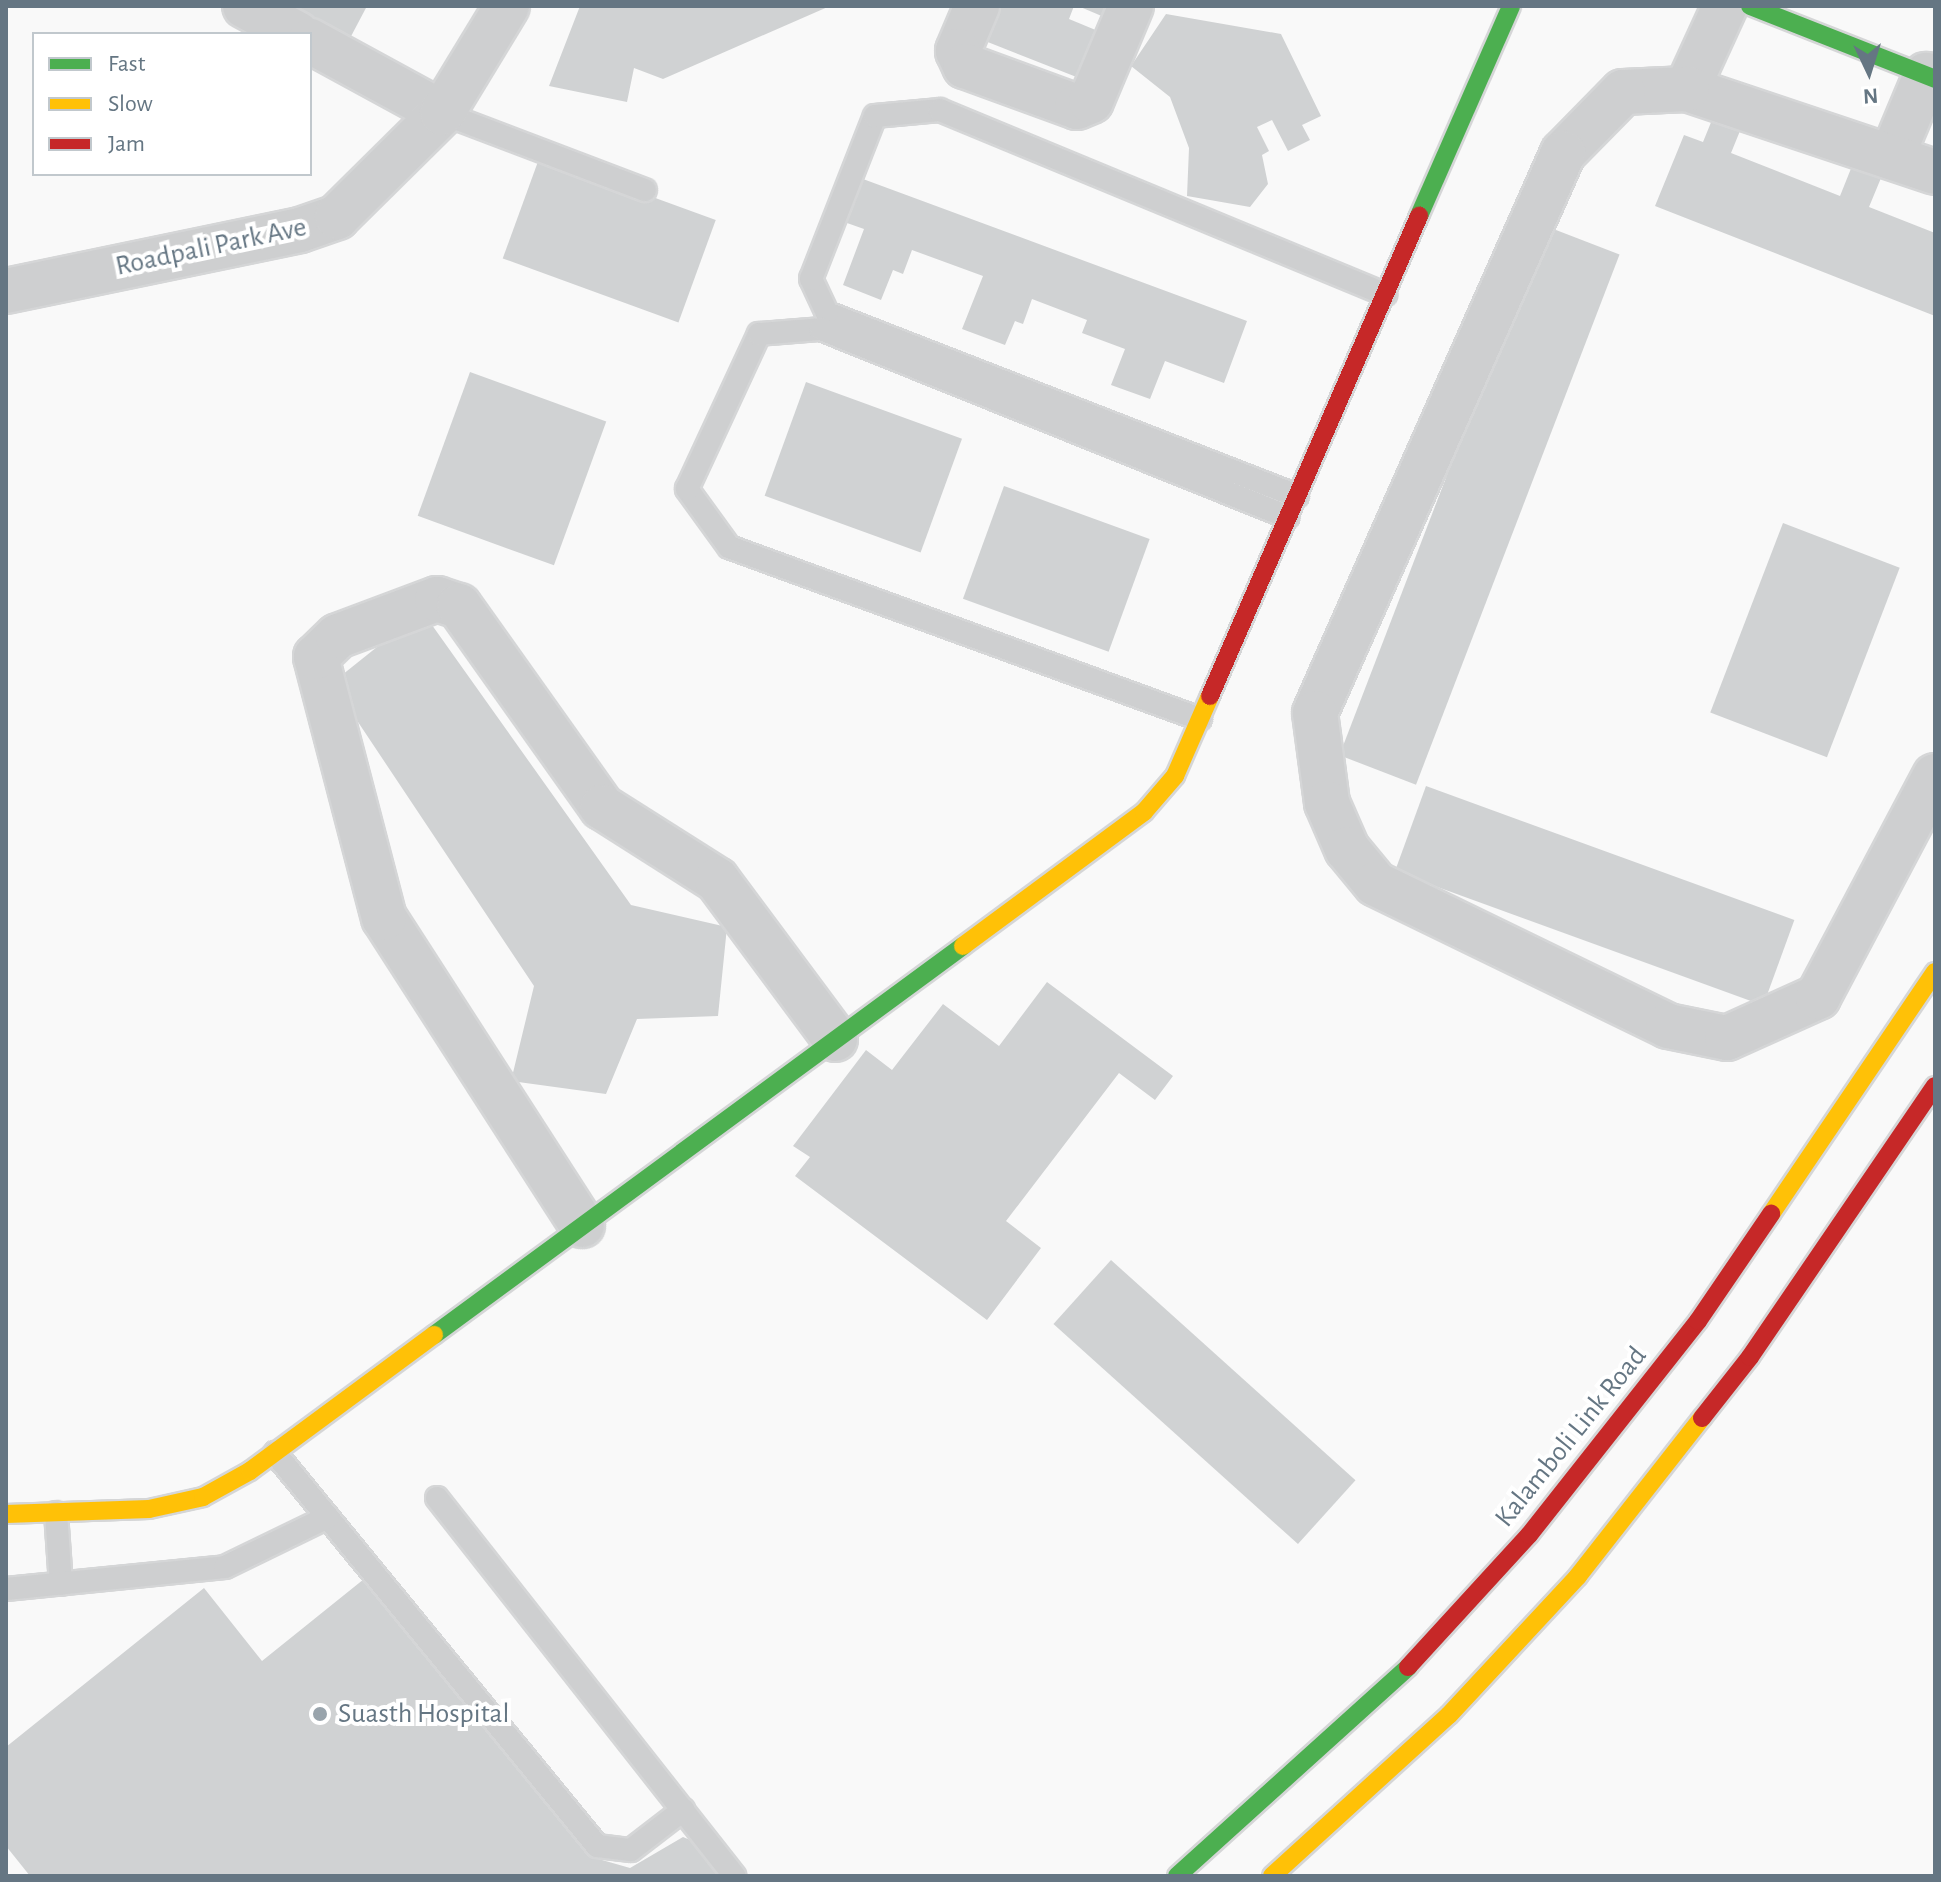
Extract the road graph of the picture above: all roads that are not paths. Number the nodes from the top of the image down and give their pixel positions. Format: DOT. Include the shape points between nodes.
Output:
graph roads {
  1 [pos="245,6"];
  2 [pos="507,6"];
  3 [pos="977,6"];
  4 [pos="1131,6"];
  5 [pos="1511,6"];
  6 [pos="1725,6"];
  7 [pos="1750,6"];
  8 [pos="293,32"];
  9 [pos="312,42"];
  10 [pos="1931,77"];
  11 [pos="1687,89"];
  12 [pos="442,113"];
  13 [pos="1893,154"];
  14 [pos="1935,172"];
  15 [pos="645,190"];
  16 [pos="6,291"];
  17 [pos="1385,294"];
  18 [pos="1297,496"];
  19 [pos="1288,517"];
  20 [pos="1200,719"];
  21 [pos="1935,776"];
  22 [pos="1935,972"];
  23 [pos="835,1039"];
  24 [pos="1935,1086"];
  25 [pos="582,1225"];
  26 [pos="275,1453"];
  27 [pos="437,1498"];
  28 [pos="56,1513"];
  29 [pos="6,1514"];
  30 [pos="328,1517"];
  31 [pos="61,1584"];
  32 [pos="6,1589"];
  33 [pos="683,1810"];
  34 [pos="734,1876"];
  35 [pos="1177,1876"];
  36 [pos="1272,1876"];
  1 -- 8 [label="street"];
  2 -- 12 [label="street, Roadpali Park Ave"];
  3 -- 4 [label="street" via="958,51 965,66 1077,107 1091,101"];
  5 -- 17 [label="street"];
  6 -- 11 [label="street"];
  7 -- 10 [label="street"];
  9 -- 12 [label="street"];
  10 -- 13 [label="street"];
  11 -- 13 [label="street"];
  11 -- 21 [label="street" via="1623,92 1563,153 1315,713 1327,803 1347,849 1376,884 1668,1026 1727,1038 1818,997"];
  12 -- 15 [label="lane"];
  12 -- 16 [label="street, Roadpali Park Ave" via="337,217 300,230"];
  13 -- 14 [label="street"];
  17 -- 18 [label="street"];
  17 -- 18 [label="lane" via="940,110 875,116 811,279 827,313"];
  18 -- 19 [label="street"];
  19 -- 20 [label="street"];
  19 -- 20 [label="lane" via="821,329 759,334 687,489 729,547"];
  20 -- 23 [label="street" via="1175,776 1144,812"];
  22 -- 35 [label="street, Kalamboli Link Road" via="1698,1321 1548,1513 1405,1670"];
  23 -- 25 [label="street"];
  23 -- 25 [label="street" via="717,880 602,807 459,606 437,599 338,636 316,657 384,918"];
  24 -- 36 [label="street" via="1750,1357 1578,1576 1449,1715"];
  25 -- 26 [label="street"];
  26 -- 28 [label="street" via="203,1497 149,1509"];
  26 -- 30 [label="lane"];
  27 -- 33 [label="lane"];
  28 -- 29 [label="street"];
  28 -- 31 [label="lane"];
  30 -- 31 [label="lane" via="225,1567"];
  30 -- 33 [label="lane" via="597,1846 631,1850"];
  31 -- 32 [label="lane"];
  33 -- 34 [label="lane"];
}
